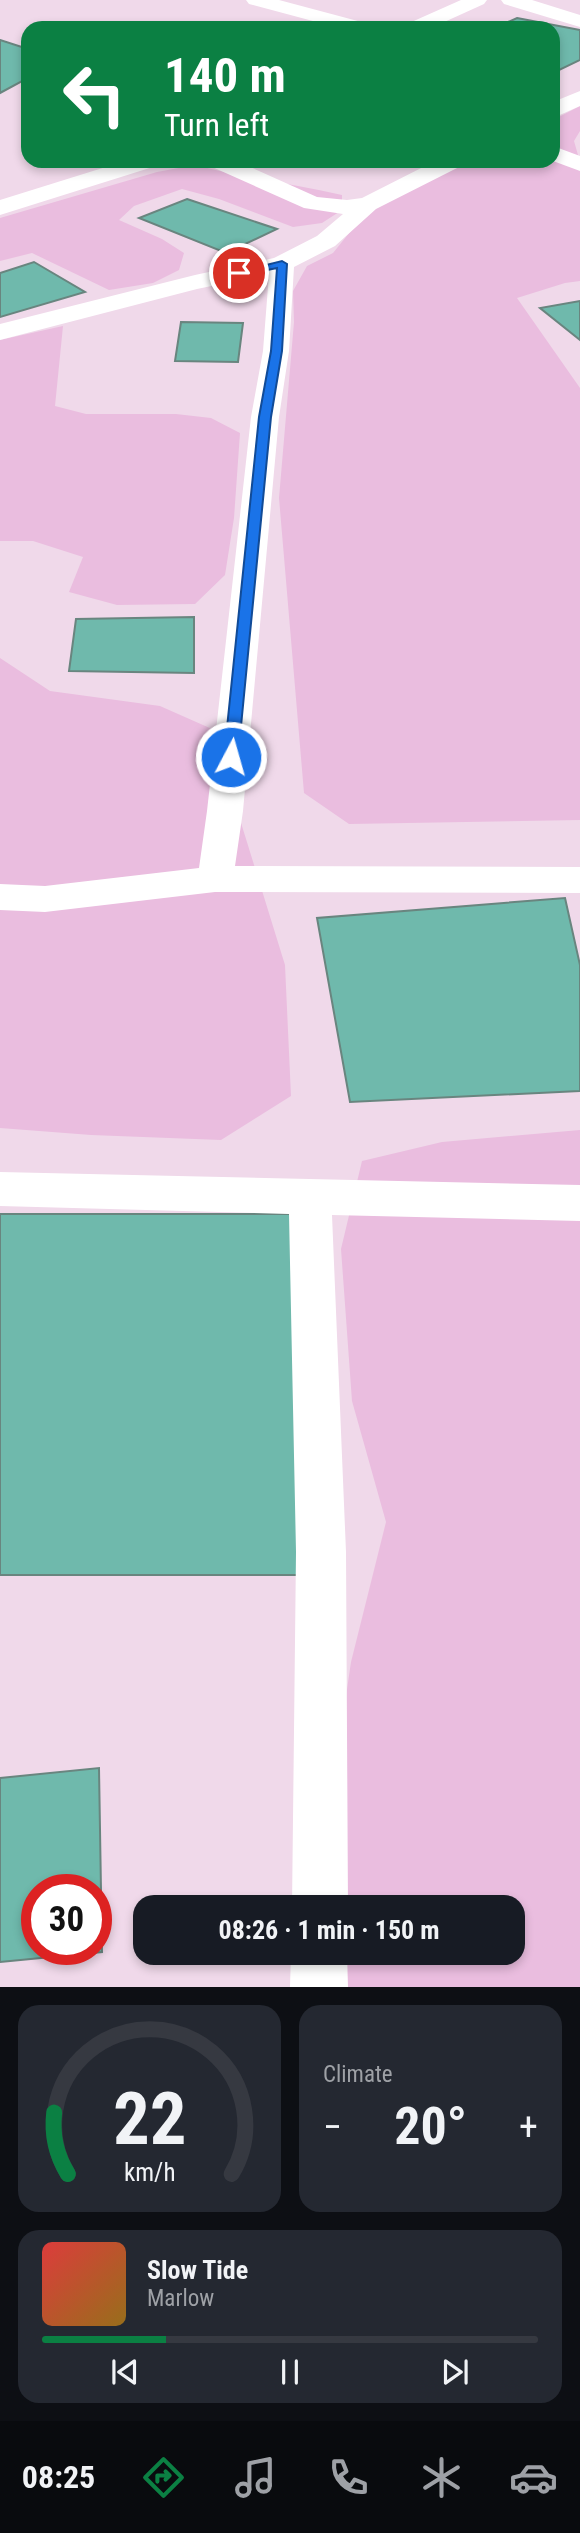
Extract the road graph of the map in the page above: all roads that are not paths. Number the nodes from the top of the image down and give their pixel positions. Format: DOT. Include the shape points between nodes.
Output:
graph roads {
  1 [pos="256,0"];
  2 [pos="477,0"];
  3 [pos="511,0"];
  4 [pos="336,21"];
  5 [pos="430,21"];
  6 [pos="580,21"];
  7 [pos="580,97"];
  8 [pos="560,107"];
  9 [pos="560,156"];
  10 [pos="580,164"];
  11 [pos="126,168"];
  12 [pos="234,168"];
  13 [pos="439,168"];
  14 [pos="368,204"];
  15 [pos="0,208"];
  16 [pos="282,264"];
  17 [pos="0,332"];
  18 [pos="215,879"];
  19 [pos="580,880"];
  20 [pos="0,897"];
  21 [pos="0,1189"];
  22 [pos="310,1197"];
  23 [pos="580,1203"];
  24 [pos="320,1895"];
  25 [pos="319,1965"];
  26 [pos="319,1987"];
  1 -- 4 [label="street"];
  2 -- 5 [label="street"];
  3 -- 6 [label="street"];
  7 -- 8 [label="street"];
  9 -- 10 [label="street"];
  11 -- 15 [label="street"];
  12 -- 14 [label="street" via="312,203"];
  13 -- 14 [label="street"];
  14 -- 16 [label="street" via="326,241"];
  16 -- 17 [label="street"];
  16 -- 18 [label="street"];
  18 -- 19 [label="street"];
  18 -- 20 [label="street" via="45,899"];
  21 -- 22 [label="street"];
  22 -- 23 [label="street"];
  22 -- 24 [label="street" via="321,1552"];
  25 -- 26 [label="street"];
}
